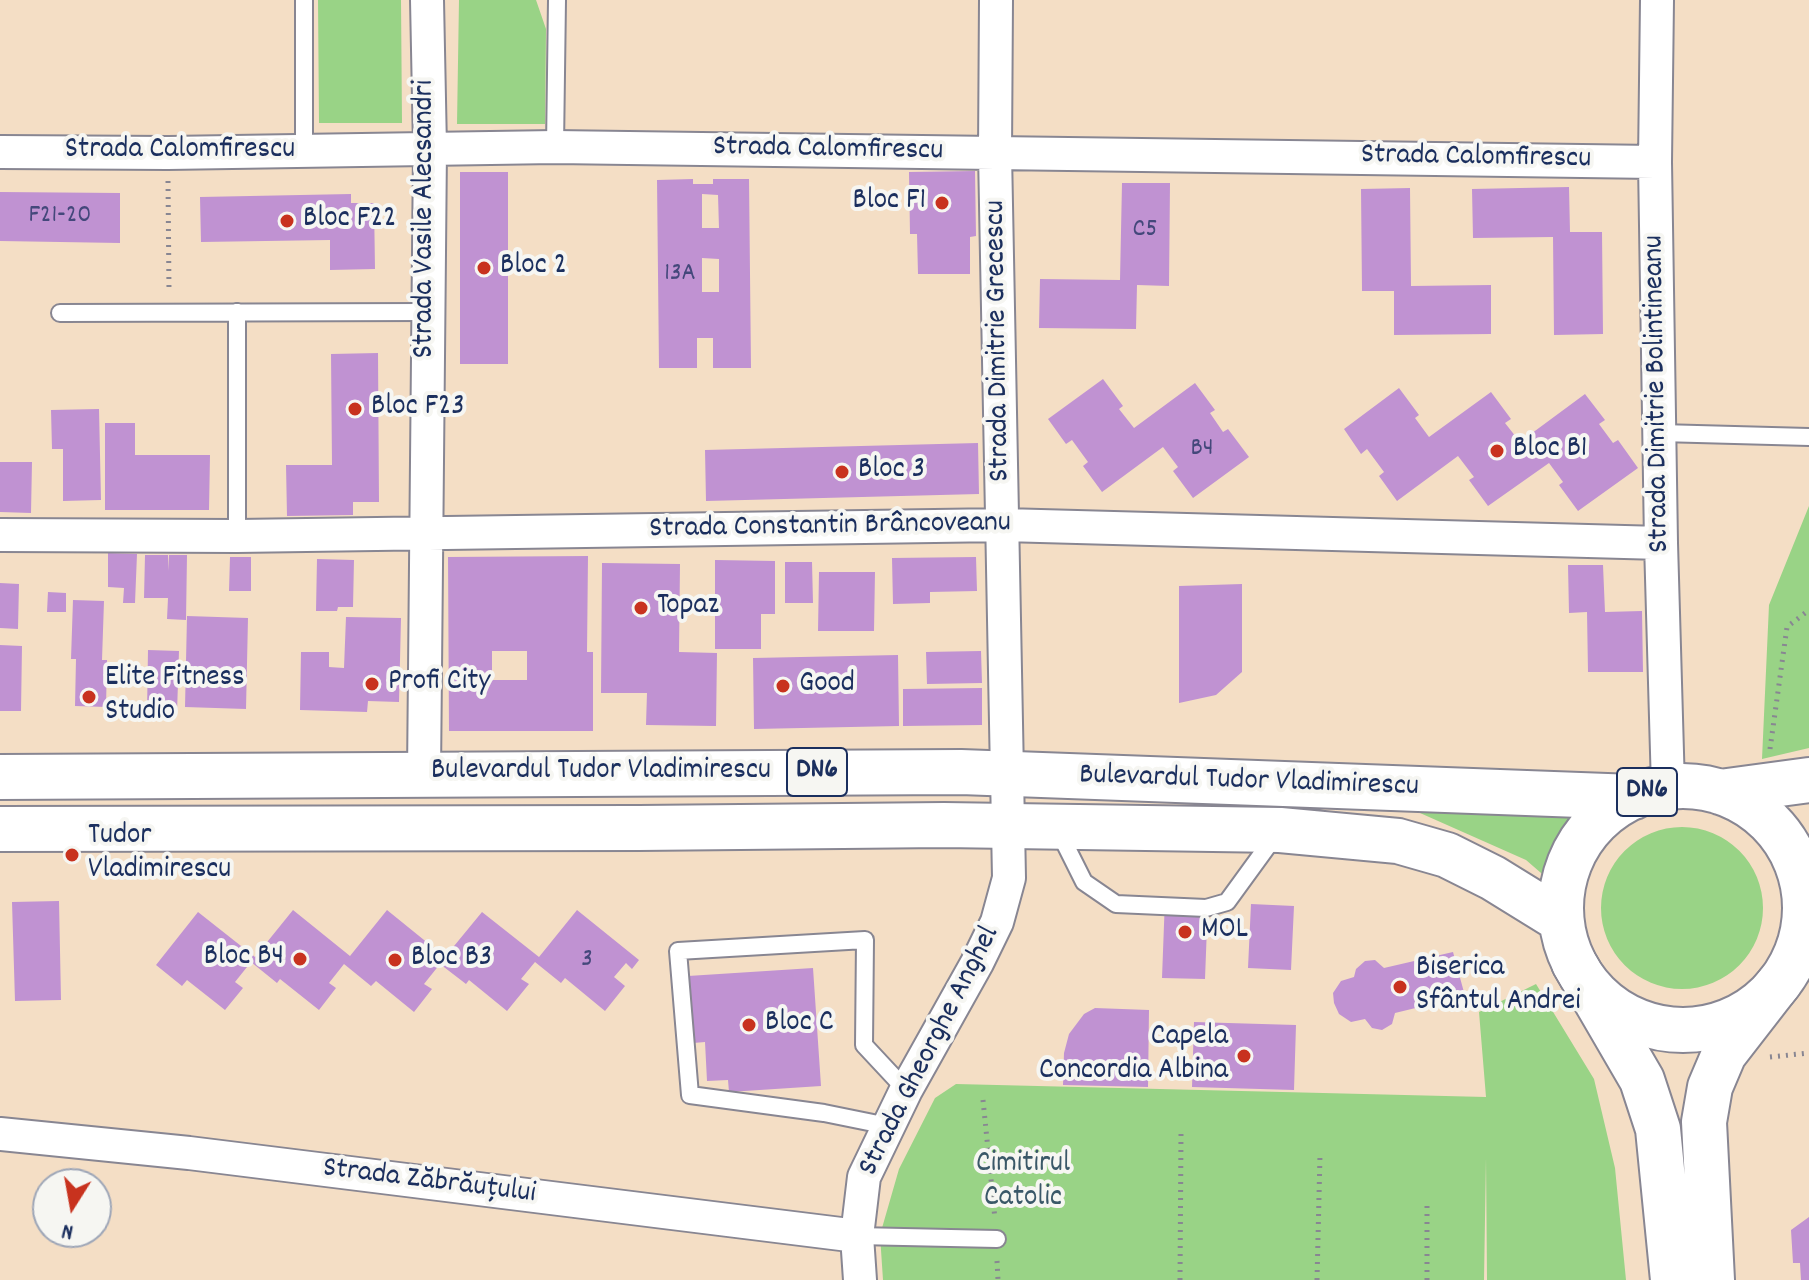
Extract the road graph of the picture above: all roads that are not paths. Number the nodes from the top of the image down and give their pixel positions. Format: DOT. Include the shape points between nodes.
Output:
graph roads {
  1 [pos="304,0"];
  2 [pos="427,0"];
  3 [pos="557,0"];
  4 [pos="996,0"];
  5 [pos="1657,0"];
  6 [pos="555,147"];
  7 [pos="430,148"];
  8 [pos="304,151"];
  9 [pos="0,152"];
  10 [pos="995,153"];
  11 [pos="1655,162"];
  12 [pos="237,312"];
  13 [pos="427,312"];
  14 [pos="60,313"];
  15 [pos="1660,433"];
  16 [pos="1809,437"];
  17 [pos="1004,525"];
  18 [pos="426,533"];
  19 [pos="0,535"];
  20 [pos="237,536"];
  21 [pos="1661,543"];
  22 [pos="424,774"];
  23 [pos="1006,774"];
  24 [pos="0,777"];
  25 [pos="1809,780"];
  26 [pos="1651,792"];
  27 [pos="1720,792"];
  28 [pos="1007,825"];
  29 [pos="1056,827"];
  30 [pos="0,829"];
  31 [pos="1280,830"];
  32 [pos="1561,920"];
  33 [pos="1805,942"];
  34 [pos="1574,963"];
  35 [pos="1779,983"];
  36 [pos="906,1090"];
  37 [pos="888,1126"];
  38 [pos="0,1134"];
  39 [pos="857,1236"];
  40 [pos="997,1239"];
  41 [pos="860,1280"];
  42 [pos="1673,1280"];
  43 [pos="1712,1280"];
  1 -- 8 [label="lane"];
  2 -- 7 [label="street, Strada Vasile Alecsandri"];
  3 -- 6 [label="lane"];
  4 -- 10 [label="street, Strada Dimitrie Grecescu"];
  5 -- 11 [label="street, Strada Dimitrie Bolintineanu"];
  6 -- 7 [label="street, Strada Calomfirescu"];
  6 -- 10 [label="street, Strada Calomfirescu"];
  7 -- 8 [label="street, Strada Calomfirescu"];
  7 -- 13 [label="street, Strada Vasile Alecsandri"];
  8 -- 9 [label="street, Strada Calomfirescu"];
  10 -- 11 [label="street, Strada Calomfirescu"];
  10 -- 17 [label="street, Strada Dimitrie Grecescu"];
  11 -- 15 [label="street, Strada Dimitrie Bolintineanu"];
  12 -- 13 [label="lane"];
  12 -- 14 [label="lane"];
  12 -- 20 [label="lane"];
  13 -- 18 [label="street, Strada Vasile Alecsandri"];
  15 -- 16 [label="lane"];
  15 -- 21 [label="street, Strada Dimitrie Bolintineanu"];
  17 -- 18 [label="street, Strada Constantin Brâncoveanu"];
  17 -- 21 [label="street, Strada Constantin Brâncoveanu"];
  17 -- 23 [label="street, Strada Dimitrie Grecescu"];
  18 -- 20 [label="street, Strada Constantin Brâncoveanu"];
  18 -- 22 [label="street, Strada Vasile Alecsandri"];
  19 -- 20 [label="street, Strada Constantin Brâncoveanu"];
  21 -- 26 [label="street, Strada Dimitrie Bolintineanu"];
  22 -- 23 [label="main road, Bulevardul Tudor Vladimirescu / DN6"];
  22 -- 24 [label="main road, Bulevardul Tudor Vladimirescu / DN6"];
  23 -- 26 [label="main road, Bulevardul Tudor Vladimirescu / DN6"];
  23 -- 28 [label="street, Strada Dimitrie Grecescu"];
  25 -- 27 [label="main road, DN6"];
  26 -- 27 [label="main road, DN6"];
  26 -- 32 [label="main road, DN6" via="1614,807 1583,837 1565,877"];
  27 -- 33 [label="main road, DN6" via="1744,802 1781,836 1802,883"];
  28 -- 29 [label="main road, Bulevardul Tudor Vladimirescu / DN6"];
  28 -- 30 [label="main road, Bulevardul Tudor Vladimirescu / DN6"];
  28 -- 36 [label="street, Strada Gheorghe Anghel" via="1009,878 997,922"];
  29 -- 31 [label="main road, Bulevardul Tudor Vladimirescu / DN6"];
  29 -- 31 [label="lane" via="1084,882 1116,904 1206,908 1227,902"];
  31 -- 32 [label="main road, Bulevardul Tudor Vladimirescu / DN6" via="1398,841 1447,855"];
  32 -- 34 [label="main road, DN6"];
  33 -- 35 [label="main road, DN6"];
  34 -- 35 [label="main road, DN6" via="1604,1001 1625,1015 1671,1029 1731,1020"];
  34 -- 42 [label="main road" via="1642,1080 1658,1129"];
  35 -- 43 [label="main road" via="1724,1054 1710,1087 1704,1122"];
  36 -- 37 [label="street, Strada Gheorghe Anghel"];
  36 -- 37 [label="lane" via="864,1045 865,940 678,951 690,1095"];
  37 -- 39 [label="street, Strada Gheorghe Anghel" via="864,1177"];
  38 -- 39 [label="street, Strada Zăbrăuțului"];
  39 -- 40 [label="lane"];
  39 -- 41 [label="street, Strada Gheorghe Anghel"];
}
